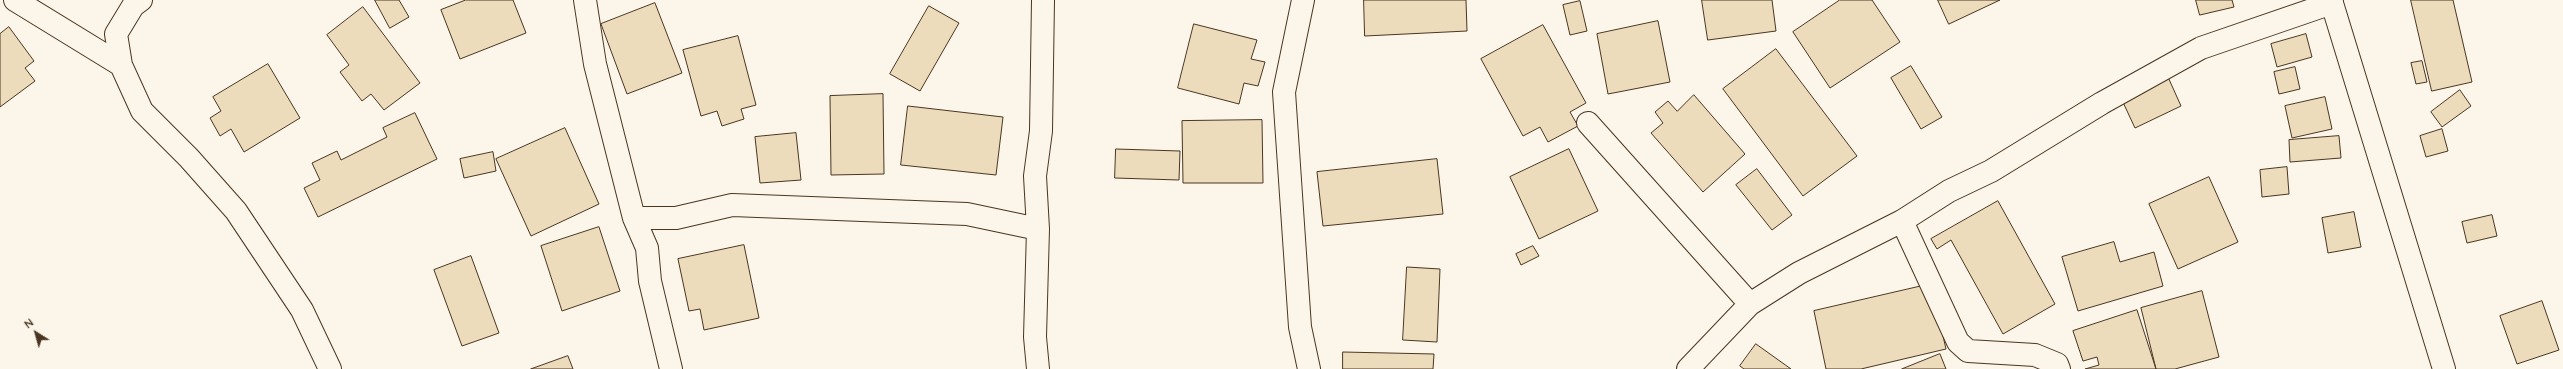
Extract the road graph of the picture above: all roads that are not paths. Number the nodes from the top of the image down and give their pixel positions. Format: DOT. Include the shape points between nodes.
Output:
graph roads {
  1 [pos="15,0"];
  2 [pos="141,0"];
  3 [pos="584,0"];
  4 [pos="1043,0"];
  5 [pos="1303,0"];
  6 [pos="2332,2"];
  7 [pos="121,65"];
  8 [pos="1588,123"];
  9 [pos="634,218"];
  10 [pos="1902,220"];
  11 [pos="1038,229"];
  12 [pos="1750,304"];
  13 [pos="330,369"];
  14 [pos="671,369"];
  15 [pos="1038,369"];
  16 [pos="1308,369"];
  17 [pos="1688,369"];
  18 [pos="2059,369"];
  19 [pos="2444,369"];
  1 -- 7 [label="street"];
  2 -- 7 [label="street" via="133,6 116,34"];
  3 -- 9 [label="street" via="595,64"];
  4 -- 11 [label="street" via="1041,131 1035,176"];
  5 -- 16 [label="street" via="1284,92 1300,327"];
  6 -- 10 [label="street" via="2201,48 2102,103 1992,171 1950,191"];
  6 -- 19 [label="street"];
  7 -- 13 [label="street" via="142,111 190,158 236,211 302,310"];
  8 -- 12 [label="street"];
  9 -- 11 [label="street" via="676,218 732,205 968,214"];
  9 -- 14 [label="street" via="648,248 650,281"];
  10 -- 12 [label="street" via="1800,273"];
  10 -- 18 [label="street" via="1958,342 1968,351 2035,355 2057,364"];
  11 -- 15 [label="street" via="1035,337"];
  12 -- 17 [label="street"];
}
